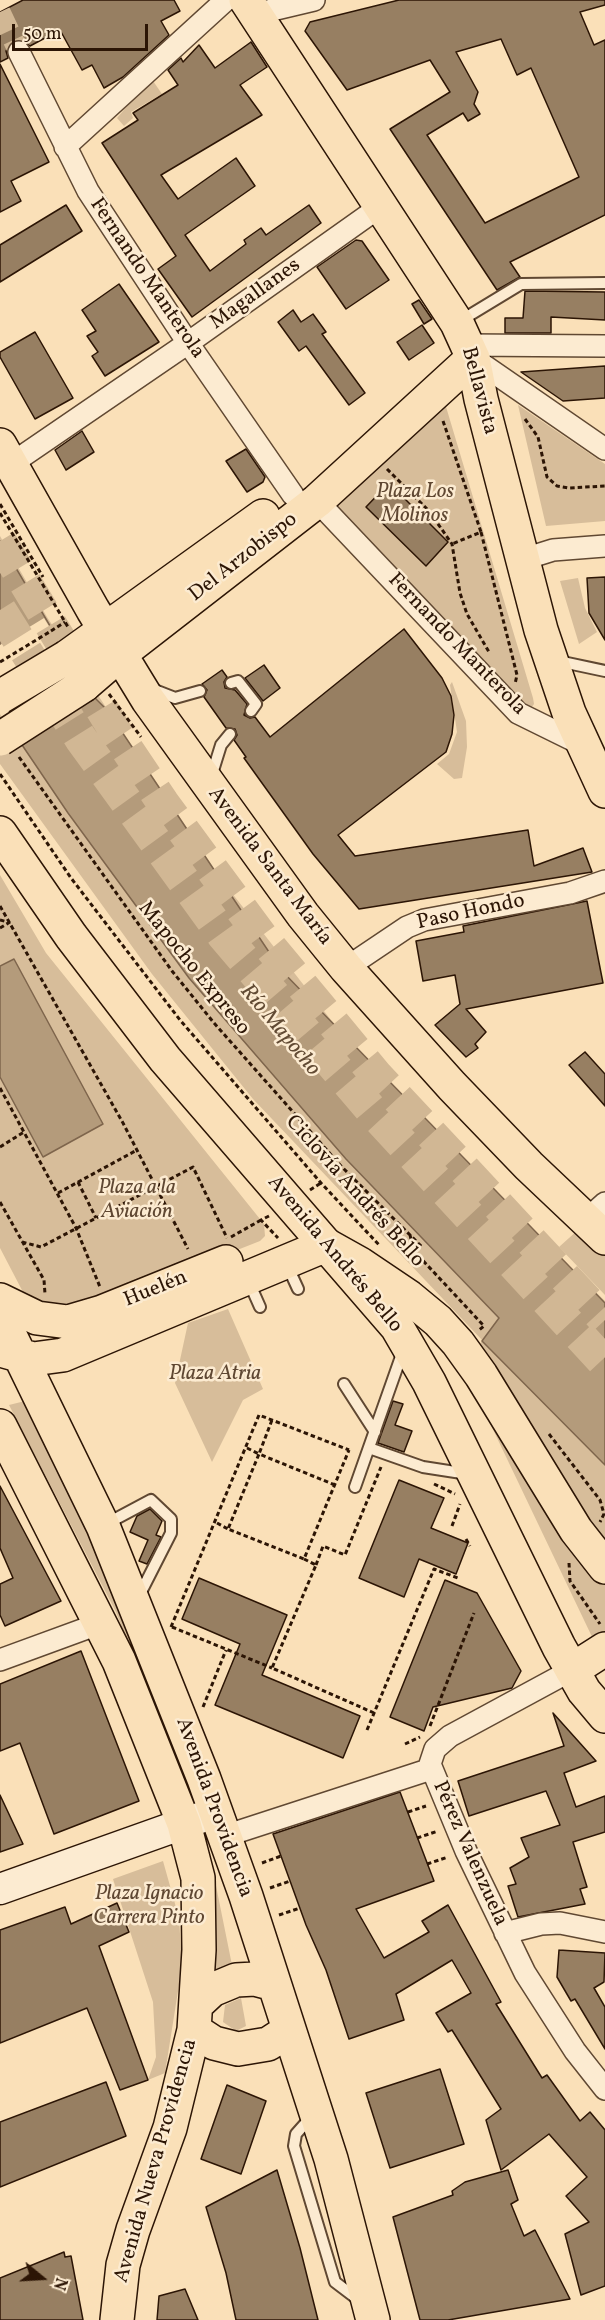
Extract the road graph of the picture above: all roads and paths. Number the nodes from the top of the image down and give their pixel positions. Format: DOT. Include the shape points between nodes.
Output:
graph roads {
  1 [pos="226,0"];
  2 [pos="314,0"];
  3 [pos="251,7"];
  4 [pos="19,52"];
  5 [pos="65,147"];
  6 [pos="381,206"];
  7 [pos="605,283"];
  8 [pos="466,342"];
  9 [pos="188,343"];
  10 [pos="605,346"];
  11 [pos="440,414"];
  12 [pos="605,449"];
  13 [pos="370,453"];
  14 [pos="5,455"];
  15 [pos="305,498"];
  16 [pos="0,504"];
  17 [pos="0,513"];
  18 [pos="481,532"];
  19 [pos="452,544"];
  20 [pos="605,546"];
  21 [pos="521,560"];
  22 [pos="63,637"];
  23 [pos="112,642"];
  24 [pos="491,657"];
  25 [pos="549,659"];
  26 [pos="0,662"];
  27 [pos="605,671"];
  28 [pos="86,683"];
  29 [pos="231,683"];
  30 [pos="512,683"];
  31 [pos="200,691"];
  32 [pos="143,692"];
  33 [pos="0,698"];
  34 [pos="250,711"];
  35 [pos="230,734"];
  36 [pos="583,745"];
  37 [pos="8,746"];
  38 [pos="0,774"];
  39 [pos="208,787"];
  40 [pos="605,791"];
  41 [pos="0,833"];
  42 [pos="605,881"];
  43 [pos="0,906"];
  44 [pos="0,920"];
  45 [pos="10,922"];
  46 [pos="0,928"];
  47 [pos="346,968"];
  48 [pos="0,1088"];
  49 [pos="24,1132"];
  50 [pos="0,1147"];
  51 [pos="137,1150"];
  52 [pos="78,1182"];
  53 [pos="157,1188"];
  54 [pos="58,1193"];
  55 [pos="0,1202"];
  56 [pos="96,1218"];
  57 [pos="261,1220"];
  58 [pos="598,1220"];
  59 [pos="76,1228"];
  60 [pos="410,1234"];
  61 [pos="318,1236"];
  62 [pos="20,1242"];
  63 [pos="423,1248"];
  64 [pos="385,1251"];
  65 [pos="192,1256"];
  66 [pos="246,1277"];
  67 [pos="103,1296"];
  68 [pos="0,1300"];
  69 [pos="45,1301"];
  70 [pos="260,1306"];
  71 [pos="0,1315"];
  72 [pos="476,1333"];
  73 [pos="406,1342"];
  74 [pos="11,1353"];
  75 [pos="344,1384"];
  76 [pos="272,1420"];
  77 [pos="0,1426"];
  78 [pos="543,1427"];
  79 [pos="375,1432"];
  80 [pos="247,1448"];
  81 [pos="369,1448"];
  82 [pos="349,1450"];
  83 [pos="259,1454"];
  84 [pos="359,1454"];
  85 [pos="383,1463"];
  86 [pos="474,1476"];
  87 [pos="433,1484"];
  88 [pos="334,1485"];
  89 [pos="355,1487"];
  90 [pos="216,1523"];
  91 [pos="103,1526"];
  92 [pos="452,1526"];
  93 [pos="228,1529"];
  94 [pos="466,1539"];
  95 [pos="584,1543"];
  96 [pos="470,1546"];
  97 [pos="303,1559"];
  98 [pos="316,1565"];
  99 [pos="605,1567"];
  100 [pos="458,1578"];
  101 [pos="135,1603"];
  102 [pos="474,1613"];
  103 [pos="101,1623"];
  104 [pos="605,1632"];
  105 [pos="605,1649"];
  106 [pos="226,1650"];
  107 [pos="0,1660"];
  108 [pos="272,1668"];
  109 [pos="572,1670"];
  110 [pos="374,1713"];
  111 [pos="200,1714"];
  112 [pos="605,1716"];
  113 [pos="367,1730"];
  114 [pos="405,1744"];
  115 [pos="431,1769"];
  116 [pos="184,1824"];
  117 [pos="221,1824"];
  118 [pos="0,1889"];
  119 [pos="605,1932"];
  120 [pos="505,1933"];
  121 [pos="274,1984"];
  122 [pos="196,2016"];
  123 [pos="288,2031"];
  124 [pos="605,2089"];
  125 [pos="371,2314"];
  126 [pos="117,2320"];
  1 -- 5 [label="street"];
  2 -- 3 [label="street"];
  3 -- 6 [label="main road, Bellavista"];
  4 -- 5 [label="street, Fernando Manterola"];
  5 -- 9 [label="street, Fernando Manterola" via="88,191"];
  6 -- 8 [label="main road, Bellavista"];
  6 -- 9 [label="street, Magallanes"];
  7 -- 8 [label="lane" via="521,284"];
  8 -- 10 [label="street"];
  8 -- 12 [label="street"];
  8 -- 13 [label="main road, Del Arzobispo"];
  8 -- 15 [label="main road, Del Arzobispo" via="428,374"];
  8 -- 21 [label="main road, Bellavista"];
  9 -- 14 [label="street, Magallanes"];
  9 -- 15 [label="street, Fernando Manterola"];
  11 -- 18 [label="path" via="454,445"];
  13 -- 15 [label="main road, Del Arzobispo"];
  13 -- 19 [label="path" via="429,511"];
  14 -- 23 [label="main road, Avenida Santa María"];
  15 -- 23 [label="main road, Del Arzobispo"];
  15 -- 36 [label="street, Fernando Manterola" via="518,713"];
  16 -- 22 [label="path" via="69,621"];
  17 -- 22 [label="path"];
  18 -- 19 [label="path"];
  18 -- 30 [label="path" via="517,675 517,682"];
  19 -- 24 [label="path" via="467,614"];
  20 -- 21 [label="street" via="553,550"];
  21 -- 25 [label="main road, Bellavista"];
  22 -- 23 [label="main road, Del Arzobispo"];
  22 -- 26 [label="path, bridge"];
  22 -- 33 [label="main road, Del Arzobispo, bridge"];
  23 -- 28 [label="main road, Del Arzobispo"];
  23 -- 32 [label="main road, Avenida Santa María"];
  25 -- 27 [label="lane"];
  25 -- 36 [label="main road, Bellavista"];
  28 -- 32 [label="main road"];
  28 -- 37 [label="main road, Del Arzobispo, bridge"];
  29 -- 34 [label="lane" via="238,681 256,704"];
  31 -- 32 [label="lane" via="175,698"];
  32 -- 39 [label="main road, Avenida Santa María"];
  35 -- 39 [label="lane" via="221,745"];
  36 -- 40 [label="main road, Bellavista"];
  37 -- 60 [label="path, Mapocho Expreso" via="207,1014 341,1166"];
  38 -- 64 [label="path, Ciclovía Andrés Bello" via="70,878 180,1020"];
  39 -- 47 [label="main road, Avenida Santa María"];
  41 -- 61 [label="main road, Avenida Andrés Bello" via="133,1018"];
  42 -- 47 [label="street, Paso Hondo" via="570,893 424,920"];
  43 -- 45 [label="path"];
  44 -- 45 [label="path"];
  45 -- 46 [label="path"];
  45 -- 51 [label="path"];
  47 -- 58 [label="main road, Avenida Santa María" via="452,1086"];
  48 -- 49 [label="path"];
  49 -- 50 [label="path"];
  49 -- 54 [label="path"];
  51 -- 52 [label="path"];
  51 -- 53 [label="path"];
  52 -- 54 [label="path"];
  52 -- 56 [label="path"];
  53 -- 56 [label="path"];
  53 -- 57 [label="path" via="193,1167 227,1239"];
  53 -- 65 [label="path"];
  54 -- 59 [label="path"];
  55 -- 62 [label="path"];
  56 -- 59 [label="path"];
  59 -- 62 [label="path" via="41,1247"];
  59 -- 67 [label="path"];
  60 -- 63 [label="path, Mapocho Expreso"];
  60 -- 72 [label="path" via="414,1251 483,1326"];
  61 -- 66 [label="main road, Huelén" via="292,1275"];
  61 -- 68 [label="main road, Huelén" via="81,1319 52,1322"];
  61 -- 73 [label="main road, Avenida Andrés Bello" via="385,1311"];
  61 -- 95 [label="main road" via="416,1303 458,1343"];
  62 -- 69 [label="path" via="44,1280"];
  66 -- 70 [label="lane"];
  66 -- 74 [label="main road, Huelén" via="63,1355 42,1359"];
  71 -- 74 [label="main road, Avenida Providencia"];
  73 -- 79 [label="lane"];
  73 -- 86 [label="main road, Avenida Andrés Bello"];
  74 -- 91 [label="main road, Avenida Providencia"];
  75 -- 79 [label="lane"];
  76 -- 80 [label="path" via="259,1415"];
  76 -- 82 [label="path"];
  76 -- 83 [label="path"];
  77 -- 103 [label="main road, Avenida Providencia"];
  78 -- 95 [label="path" via="603,1507 602,1520"];
  79 -- 81 [label="lane"];
  80 -- 83 [label="path"];
  80 -- 90 [label="path"];
  81 -- 86 [label="lane" via="423,1467"];
  81 -- 89 [label="lane"];
  82 -- 84 [label="path"];
  82 -- 88 [label="path"];
  83 -- 88 [label="path"];
  83 -- 93 [label="path"];
  85 -- 98 [label="path" via="345,1555 323,1546"];
  86 -- 109 [label="main road, Avenida Andrés Bello"];
  87 -- 92 [label="path" via="463,1497"];
  88 -- 97 [label="path"];
  90 -- 93 [label="path"];
  90 -- 106 [label="path" via="172,1627"];
  91 -- 101 [label="main road, Avenida Providencia"];
  91 -- 101 [label="lane" via="151,1500 171,1519 171,1533"];
  93 -- 97 [label="path"];
  94 -- 96 [label="path"];
  95 -- 99 [label="main road"];
  95 -- 104 [label="path" via="567,1572"];
  97 -- 98 [label="path"];
  98 -- 108 [label="path"];
  100 -- 110 [label="path" via="434,1569"];
  101 -- 117 [label="main road, Avenida Providencia"];
  102 -- 114 [label="path" via="427,1733"];
  103 -- 107 [label="street"];
  103 -- 116 [label="main road, Avenida Providencia"];
  105 -- 109 [label="main road"];
  106 -- 108 [label="path"];
  106 -- 111 [label="path"];
  108 -- 110 [label="path"];
  109 -- 112 [label="main road, Avenida Andrés Bello"];
  109 -- 115 [label="street, Pérez Valenzuela" via="450,1736 432,1754"];
  110 -- 113 [label="path"];
  115 -- 117 [label="street"];
  115 -- 120 [label="street, Pérez Valenzuela"];
  116 -- 117 [label="street"];
  116 -- 118 [label="street"];
  116 -- 122 [label="main road, Avenida Nueva Providencia" via="198,1878"];
  117 -- 121 [label="main road, Avenida Providencia"];
  119 -- 120 [label="street" via="560,1923"];
  120 -- 124 [label="street, Pérez Valenzuela" via="556,2023"];
  121 -- 122 [label="main road" via="255,1979 217,1986"];
  121 -- 123 [label="main road, Avenida Providencia"];
  122 -- 123 [label="main road" via="214,2043 244,2049 268,2044"];
  122 -- 126 [label="main road, Avenida Nueva Providencia" via="170,2128 123,2265"];
  123 -- 125 [label="main road, Avenida Providencia" via="316,2112"];
}
